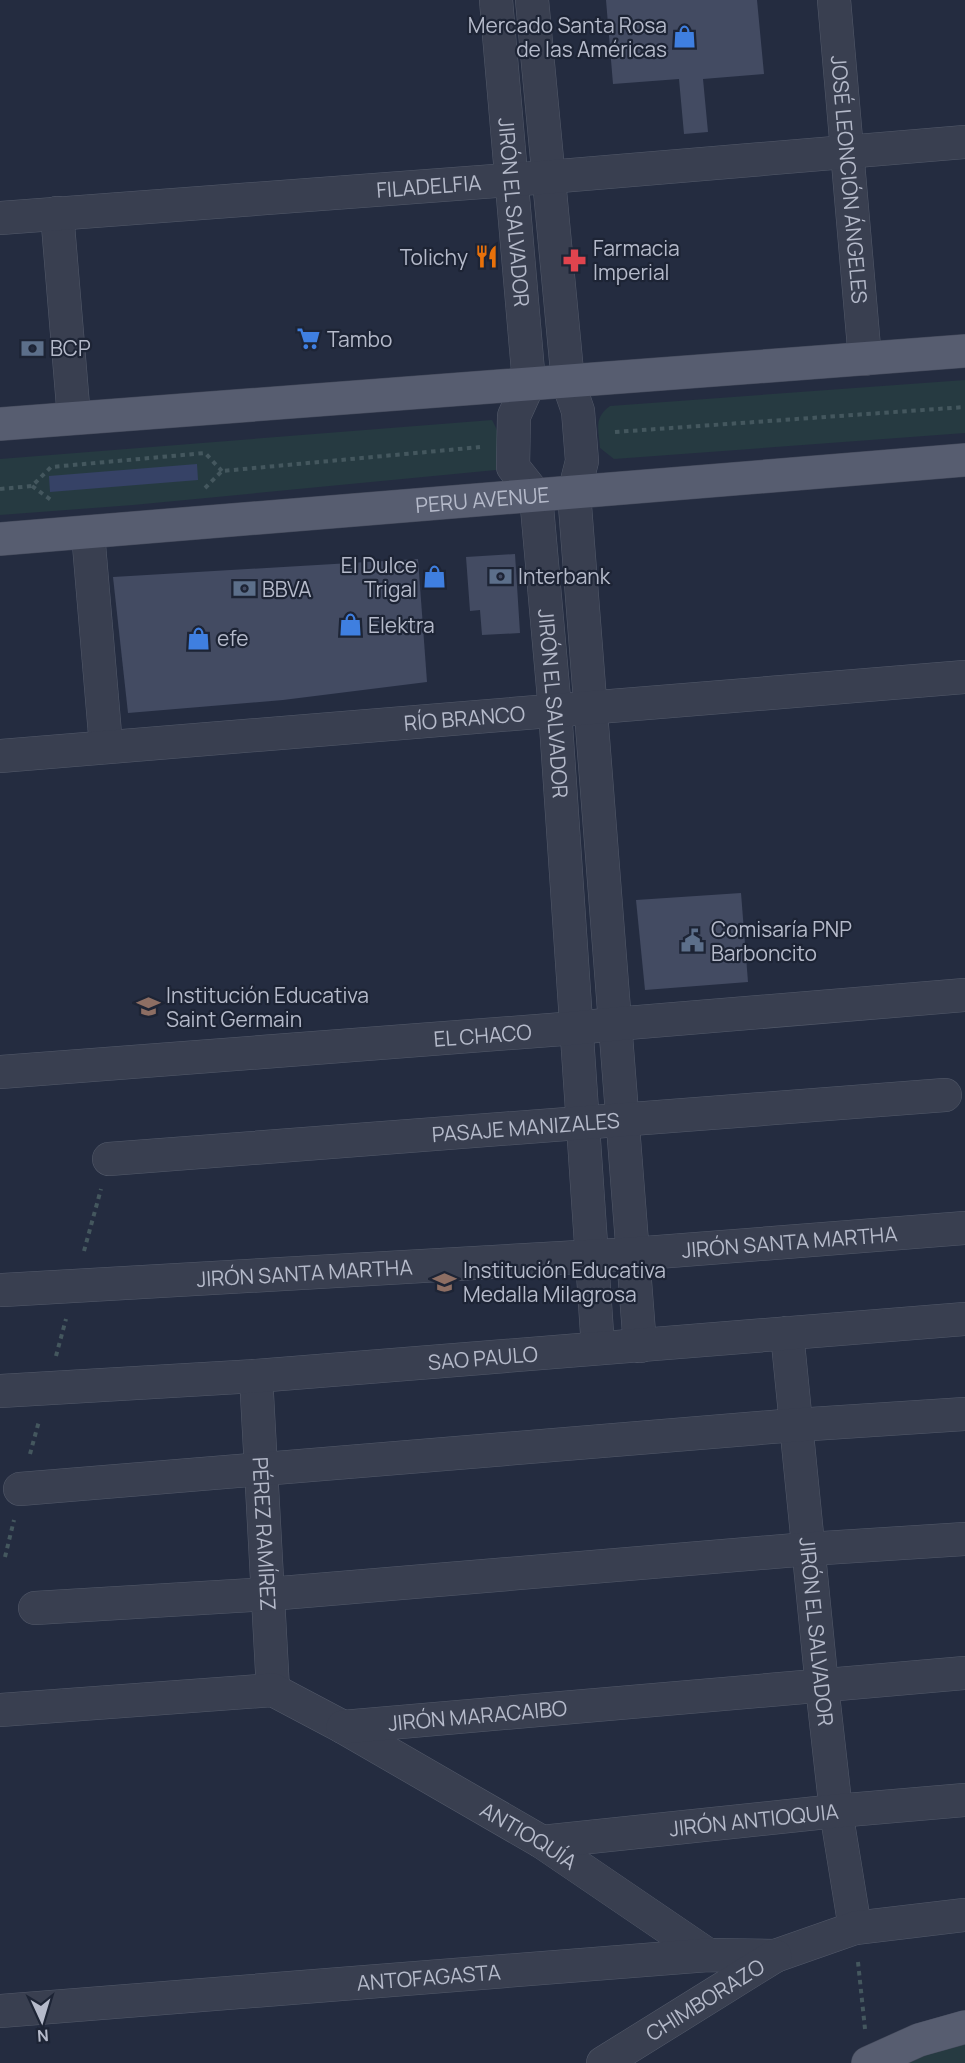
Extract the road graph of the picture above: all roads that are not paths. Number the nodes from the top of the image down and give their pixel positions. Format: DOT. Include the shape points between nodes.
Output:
graph roads {
  1 [pos="496,0"];
  2 [pos="532,0"];
  3 [pos="834,0"];
  4 [pos="965,142"];
  5 [pos="847,152"];
  6 [pos="548,177"];
  7 [pos="512,179"];
  8 [pos="57,213"];
  9 [pos="0,218"];
  10 [pos="965,351"];
  11 [pos="865,359"];
  12 [pos="568,382"];
  13 [pos="529,383"];
  14 [pos="74,418"];
  15 [pos="0,424"];
  16 [pos="965,460"];
  17 [pos="574,493"];
  18 [pos="536,496"];
  19 [pos="88,533"];
  20 [pos="0,539"];
  21 [pos="965,677"];
  22 [pos="591,707"];
  23 [pos="555,710"];
  24 [pos="106,746"];
  25 [pos="0,756"];
  26 [pos="965,995"];
  27 [pos="615,1024"];
  28 [pos="576,1028"];
  29 [pos="0,1072"];
  30 [pos="945,1095"];
  31 [pos="622,1121"];
  32 [pos="582,1123"];
  33 [pos="109,1159"];
  34 [pos="965,1228"];
  35 [pos="632,1254"];
  36 [pos="592,1255"];
  37 [pos="3,1290"];
  38 [pos="965,1319"];
  39 [pos="787,1333"];
  40 [pos="640,1346"];
  41 [pos="598,1348"];
  42 [pos="256,1376"];
  43 [pos="0,1391"];
  44 [pos="965,1414"];
  45 [pos="796,1425"];
  46 [pos="261,1469"];
  47 [pos="20,1489"];
  48 [pos="965,1539"];
  49 [pos="808,1549"];
  50 [pos="269,1594"];
  51 [pos="35,1608"];
  52 [pos="965,1673"];
  53 [pos="822,1686"];
  54 [pos="273,1690"];
  55 [pos="0,1710"];
  56 [pos="343,1727"];
  57 [pos="965,1800"];
  58 [pos="836,1810"];
  59 [pos="542,1842"];
  60 [pos="965,1915"];
  61 [pos="855,1928"];
  62 [pos="708,1955"];
  63 [pos="776,1956"];
  64 [pos="0,2011"];
  65 [pos="965,2027"];
  66 [pos="871,2062"];
  67 [pos="603,2063"];
  1 -- 7 [label="street, JIRÓN EL SALVADOR"];
  2 -- 6 [label="street, JIRÓN EL SALVADOR"];
  3 -- 5 [label="street, JOSÉ LEONCIÓN ÁNGELES"];
  4 -- 5 [label="street, FILADELFIA"];
  5 -- 6 [label="street, FILADELFIA"];
  5 -- 11 [label="street, JOSÉ LEONCIÓN ÁNGELES"];
  6 -- 7 [label="street, FILADELFIA"];
  6 -- 12 [label="street, JIRÓN EL SALVADOR"];
  7 -- 8 [label="street, FILADELFIA"];
  7 -- 13 [label="street, JIRÓN EL SALVADOR"];
  8 -- 9 [label="street, FILADELFIA"];
  8 -- 14 [label="street"];
  10 -- 11 [label="main road"];
  11 -- 12 [label="main road"];
  12 -- 13 [label="main road"];
  12 -- 17 [label="street, JIRÓN EL SALVADOR" via="578,411 582,461"];
  13 -- 14 [label="main road"];
  13 -- 18 [label="street, JIRÓN EL SALVADOR" via="514,416 513,467"];
  14 -- 15 [label="main road"];
  16 -- 17 [label="main road, PERU AVENUE"];
  17 -- 18 [label="main road, PERU AVENUE"];
  17 -- 22 [label="street, JIRÓN EL SALVADOR"];
  18 -- 19 [label="main road, PERU AVENUE"];
  18 -- 23 [label="street, JIRÓN EL SALVADOR"];
  19 -- 20 [label="main road, PERU AVENUE"];
  19 -- 24 [label="street"];
  21 -- 22 [label="street, RÍO BRANCO"];
  22 -- 23 [label="street, RÍO BRANCO"];
  22 -- 27 [label="street, JIRÓN EL SALVADOR"];
  23 -- 24 [label="street, RÍO BRANCO"];
  23 -- 28 [label="street, JIRÓN EL SALVADOR"];
  24 -- 25 [label="street, RÍO BRANCO"];
  26 -- 27 [label="street, EL CHACO"];
  27 -- 28 [label="street, EL CHACO"];
  27 -- 31 [label="street, JIRÓN EL SALVADOR"];
  28 -- 29 [label="street, EL CHACO"];
  28 -- 32 [label="street, JIRÓN EL SALVADOR"];
  30 -- 31 [label="street, PASAJE MANIZALES"];
  31 -- 32 [label="street, PASAJE MANIZALES"];
  31 -- 35 [label="street, JIRÓN EL SALVADOR"];
  32 -- 33 [label="street, PASAJE MANIZALES"];
  32 -- 36 [label="street, JIRÓN EL SALVADOR"];
  34 -- 35 [label="street, JIRÓN SANTA MARTHA"];
  35 -- 36 [label="street, JIRÓN SANTA MARTHA"];
  35 -- 40 [label="street, JIRÓN EL SALVADOR"];
  36 -- 37 [label="street, JIRÓN SANTA MARTHA"];
  36 -- 41 [label="street, JIRÓN EL SALVADOR"];
  38 -- 39 [label="street, SAO PAULO"];
  39 -- 40 [label="street, SAO PAULO"];
  39 -- 45 [label="street, JIRÓN EL SALVADOR"];
  40 -- 41 [label="street, SAO PAULO"];
  41 -- 42 [label="street, SAO PAULO"];
  42 -- 43 [label="street, SAO PAULO"];
  42 -- 46 [label="street, PÉREZ RAMÍREZ"];
  44 -- 45 [label="street"];
  45 -- 46 [label="street"];
  45 -- 49 [label="street, JIRÓN EL SALVADOR"];
  46 -- 47 [label="street"];
  46 -- 50 [label="street, PÉREZ RAMÍREZ"];
  48 -- 49 [label="street"];
  49 -- 50 [label="street"];
  49 -- 53 [label="street, JIRÓN EL SALVADOR"];
  50 -- 51 [label="street"];
  50 -- 54 [label="street, PÉREZ RAMÍREZ"];
  52 -- 53 [label="street, JIRÓN MARACAIBO"];
  53 -- 56 [label="street, JIRÓN MARACAIBO"];
  53 -- 58 [label="street, JIRÓN EL SALVADOR"];
  54 -- 55 [label="street"];
  54 -- 56 [label="street"];
  56 -- 59 [label="street, ANTIOQUÍA"];
  57 -- 58 [label="street, JIRÓN ANTIOQUIA"];
  58 -- 59 [label="street, JIRÓN ANTIOQUIA"];
  58 -- 61 [label="street, JIRÓN EL SALVADOR"];
  59 -- 62 [label="street, ANTIOQUÍA"];
  60 -- 61 [label="street, ANTOFAGASTA"];
  61 -- 63 [label="street, ANTOFAGASTA"];
  62 -- 63 [label="street, ANTOFAGASTA"];
  62 -- 64 [label="street, ANTOFAGASTA"];
  63 -- 67 [label="street, CHIMBORAZO"];
  65 -- 66 [label="main road" via="919,2040"];
}
